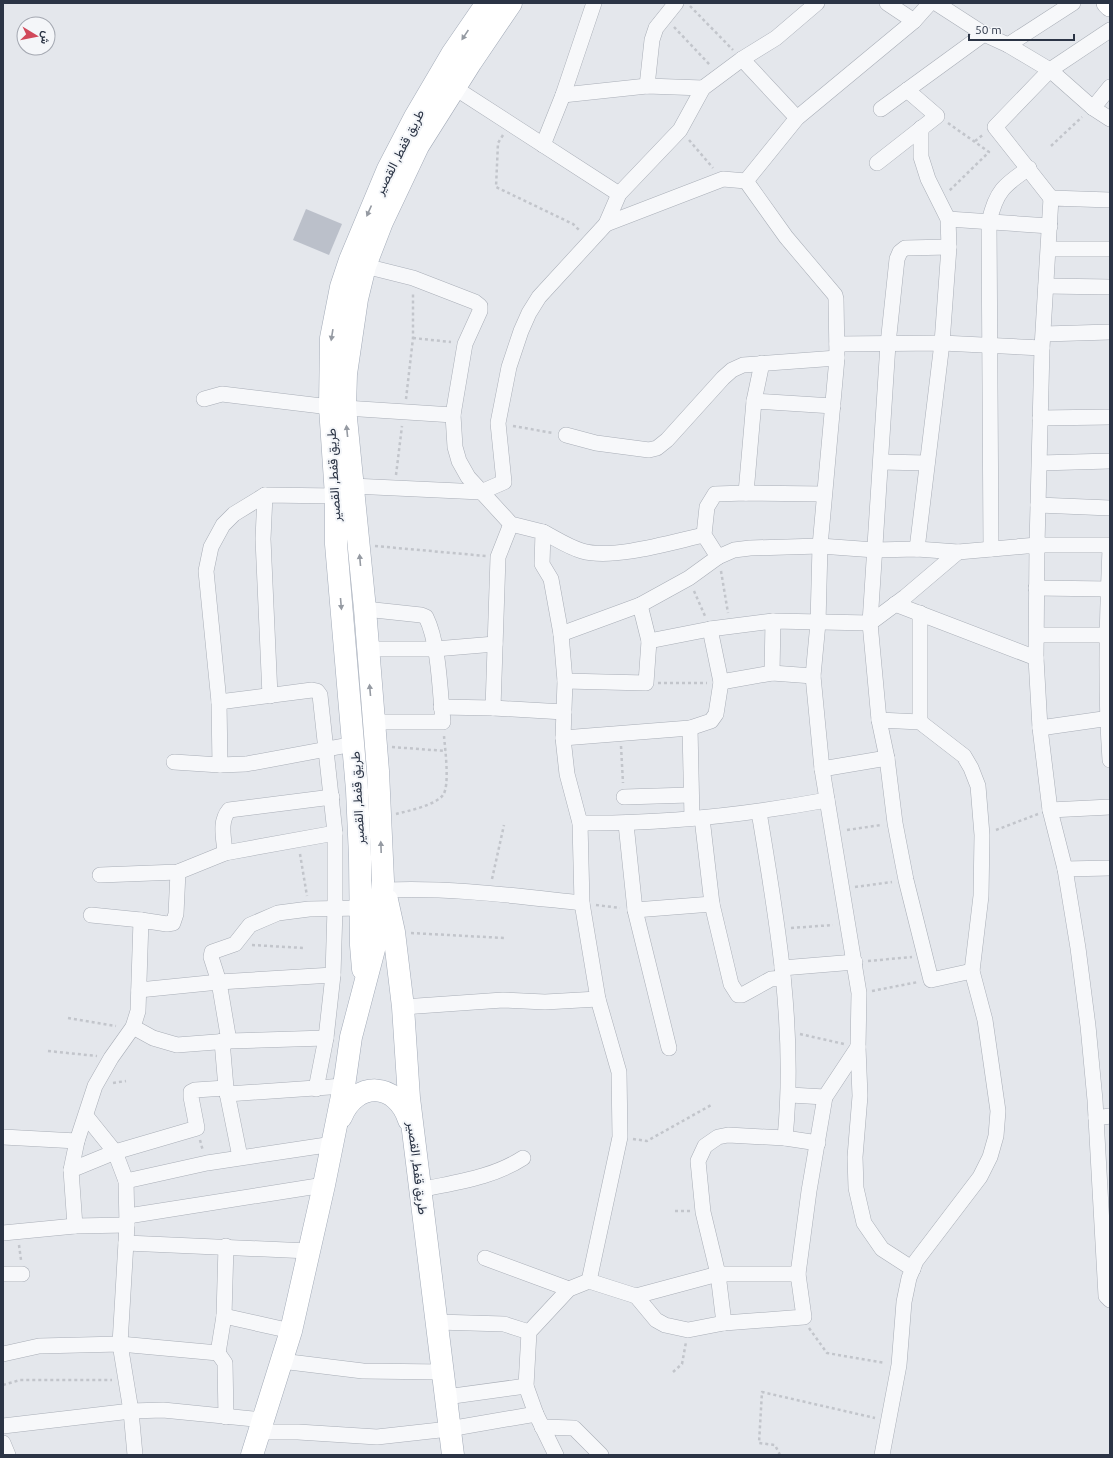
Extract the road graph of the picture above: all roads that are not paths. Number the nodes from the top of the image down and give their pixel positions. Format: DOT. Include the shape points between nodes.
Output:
graph roads {
  1 [pos="511,3"];
  2 [pos="594,3"];
  3 [pos="676,3"];
  4 [pos="817,3"];
  5 [pos="887,3"];
  6 [pos="930,3"];
  7 [pos="936,3"];
  8 [pos="1073,3"];
  9 [pos="1107,3"];
  10 [pos="1110,6"];
  11 [pos="485,17"];
  12 [pos="914,21"];
  13 [pos="1110,30"];
  14 [pos="984,34"];
  15 [pos="1008,45"];
  16 [pos="742,59"];
  17 [pos="1050,70"];
  18 [pos="648,86"];
  19 [pos="1110,87"];
  20 [pos="455,88"];
  21 [pos="703,88"];
  22 [pos="907,90"];
  23 [pos="563,95"];
  24 [pos="1093,108"];
  25 [pos="881,109"];
  26 [pos="797,118"];
  27 [pos="1110,119"];
  28 [pos="921,128"];
  29 [pos="543,145"];
  30 [pos="877,163"];
  31 [pos="1029,168"];
  32 [pos="746,181"];
  33 [pos="619,194"];
  34 [pos="1051,198"];
  35 [pos="1110,200"];
  36 [pos="948,219"];
  37 [pos="989,222"];
  38 [pos="606,224"];
  39 [pos="1050,226"];
  40 [pos="948,247"];
  41 [pos="1048,249"];
  42 [pos="1110,249"];
  43 [pos="365,266"];
  44 [pos="1046,286"];
  45 [pos="1110,287"];
  46 [pos="1110,332"];
  47 [pos="1043,341"];
  48 [pos="942,343"];
  49 [pos="888,344"];
  50 [pos="990,346"];
  51 [pos="837,351"];
  52 [pos="762,363"];
  53 [pos="204,399"];
  54 [pos="754,401"];
  55 [pos="833,406"];
  56 [pos="337,408"];
  57 [pos="453,415"];
  58 [pos="1110,417"];
  59 [pos="1040,418"];
  60 [pos="566,435"];
  61 [pos="1110,461"];
  62 [pos="881,462"];
  63 [pos="927,463"];
  64 [pos="1040,463"];
  65 [pos="344,491"];
  66 [pos="482,492"];
  67 [pos="746,492"];
  68 [pos="824,494"];
  69 [pos="265,495"];
  70 [pos="1038,505"];
  71 [pos="1110,508"];
  72 [pos="511,524"];
  73 [pos="543,532"];
  74 [pos="704,535"];
  75 [pos="1037,545"];
  76 [pos="1110,545"];
  77 [pos="820,546"];
  78 [pos="916,549"];
  79 [pos="991,549"];
  80 [pos="1110,549"];
  81 [pos="875,550"];
  82 [pos="958,552"];
  83 [pos="718,557"];
  84 [pos="1036,588"];
  85 [pos="1109,589"];
  86 [pos="895,604"];
  87 [pos="640,605"];
  88 [pos="365,609"];
  89 [pos="920,613"];
  90 [pos="773,621"];
  91 [pos="818,623"];
  92 [pos="870,623"];
  93 [pos="710,628"];
  94 [pos="561,634"];
  95 [pos="1037,635"];
  96 [pos="1108,635"];
  97 [pos="649,641"];
  98 [pos="495,644"];
  99 [pos="367,649"];
  100 [pos="435,649"];
  101 [pos="1036,658"];
  102 [pos="772,673"];
  103 [pos="813,676"];
  104 [pos="565,681"];
  105 [pos="721,682"];
  106 [pos="270,696"];
  107 [pos="219,702"];
  108 [pos="441,707"];
  109 [pos="493,708"];
  110 [pos="564,712"];
  111 [pos="1108,719"];
  112 [pos="879,720"];
  113 [pos="373,722"];
  114 [pos="920,722"];
  115 [pos="690,728"];
  116 [pos="1040,728"];
  117 [pos="563,738"];
  118 [pos="364,745"];
  119 [pos="326,749"];
  120 [pos="887,758"];
  121 [pos="1110,760"];
  122 [pos="174,762"];
  123 [pos="220,765"];
  124 [pos="822,769"];
  125 [pos="690,795"];
  126 [pos="332,797"];
  127 [pos="624,797"];
  128 [pos="827,800"];
  129 [pos="1110,807"];
  130 [pos="1050,810"];
  131 [pos="759,812"];
  132 [pos="697,818"];
  133 [pos="580,823"];
  134 [pos="626,824"];
  135 [pos="335,833"];
  136 [pos="225,853"];
  137 [pos="1110,868"];
  138 [pos="1065,869"];
  139 [pos="178,872"];
  140 [pos="100,875"];
  141 [pos="384,885"];
  142 [pos="582,903"];
  143 [pos="712,904"];
  144 [pos="335,908"];
  145 [pos="361,908"];
  146 [pos="635,910"];
  147 [pos="91,915"];
  148 [pos="141,920"];
  149 [pos="855,962"];
  150 [pos="972,971"];
  151 [pos="783,973"];
  152 [pos="333,975"];
  153 [pos="219,982"];
  154 [pos="365,982"];
  155 [pos="139,990"];
  156 [pos="598,999"];
  157 [pos="403,1007"];
  158 [pos="133,1027"];
  159 [pos="326,1038"];
  160 [pos="226,1041"];
  161 [pos="858,1047"];
  162 [pos="669,1048"];
  163 [pos="344,1086"];
  164 [pos="316,1089"];
  165 [pos="227,1091"];
  166 [pos="790,1095"];
  167 [pos="825,1097"];
  168 [pos="86,1116"];
  169 [pos="1103,1117"];
  170 [pos="414,1136"];
  171 [pos="3,1137"];
  172 [pos="334,1138"];
  173 [pos="786,1138"];
  174 [pos="77,1141"];
  175 [pos="818,1143"];
  176 [pos="115,1152"];
  177 [pos="240,1157"];
  178 [pos="524,1158"];
  179 [pos="71,1170"];
  180 [pos="126,1181"];
  181 [pos="324,1185"];
  182 [pos="420,1190"];
  183 [pos="127,1221"];
  184 [pos="75,1226"];
  185 [pos="10,1233"];
  186 [pos="126,1243"];
  187 [pos="226,1246"];
  188 [pos="309,1251"];
  189 [pos="485,1258"];
  190 [pos="913,1269"];
  191 [pos="3,1274"];
  192 [pos="22,1274"];
  193 [pos="718,1274"];
  194 [pos="798,1274"];
  195 [pos="589,1281"];
  196 [pos="569,1289"];
  197 [pos="636,1296"];
  198 [pos="1110,1300"];
  199 [pos="224,1316"];
  200 [pos="438,1322"];
  201 [pos="724,1323"];
  202 [pos="291,1330"];
  203 [pos="529,1332"];
  204 [pos="120,1344"];
  205 [pos="218,1353"];
  206 [pos="3,1354"];
  207 [pos="282,1362"];
  208 [pos="442,1372"];
  209 [pos="526,1386"];
  210 [pos="446,1397"];
  211 [pos="131,1411"];
  212 [pos="226,1416"];
  213 [pos="539,1421"];
  214 [pos="3,1426"];
  215 [pos="262,1426"];
  216 [pos="448,1429"];
  217 [pos="3,1443"];
  218 [pos="8,1455"];
  219 [pos="135,1455"];
  220 [pos="252,1455"];
  221 [pos="453,1455"];
  222 [pos="556,1455"];
  223 [pos="600,1455"];
  224 [pos="882,1455"];
  1 -- 11 [label="main road, طريق قفط, القصير"];
  2 -- 23 [label="street"];
  3 -- 18 [label="street" via="656,28 652,40"];
  4 -- 16 [label="street" via="776,38"];
  5 -- 12 [label="street"];
  6 -- 12 [label="street"];
  7 -- 14 [label="street"];
  8 -- 15 [label="street"];
  9 -- 10 [label="street"];
  11 -- 20 [label="main road, طريق قفط, القصير"];
  11 -- 56 [label="main road, طريق قفط, القصير, one-way" via="452,54 415,117 388,169 350,260 341,287 331,338"];
  12 -- 26 [label="street"];
  13 -- 17 [label="street"];
  14 -- 15 [label="street"];
  14 -- 22 [label="street"];
  15 -- 17 [label="street"];
  16 -- 21 [label="street"];
  16 -- 26 [label="street"];
  17 -- 24 [label="street"];
  17 -- 31 [label="street" via="995,127"];
  18 -- 21 [label="street"];
  18 -- 23 [label="street"];
  19 -- 24 [label="street"];
  20 -- 29 [label="street"];
  20 -- 43 [label="main road, طريق قفط, القصير" via="418,146 382,222"];
  21 -- 33 [label="street" via="680,130"];
  22 -- 25 [label="street"];
  22 -- 28 [label="street" via="937,116"];
  23 -- 29 [label="street"];
  24 -- 27 [label="street"];
  26 -- 32 [label="street"];
  28 -- 30 [label="street"];
  28 -- 36 [label="street" via="921,157 928,179"];
  29 -- 33 [label="street"];
  31 -- 34 [label="street"];
  31 -- 37 [label="street" via="1001,191 994,203"];
  32 -- 38 [label="street" via="723,179"];
  32 -- 51 [label="street" via="786,236 835,294"];
  33 -- 38 [label="street"];
  34 -- 35 [label="street"];
  34 -- 39 [label="street"];
  36 -- 37 [label="street"];
  36 -- 40 [label="street"];
  37 -- 39 [label="street"];
  37 -- 50 [label="street"];
  38 -- 66 [label="street" via="539,297 529,313 509,367 498,423 506,480"];
  39 -- 41 [label="street"];
  40 -- 48 [label="street"];
  40 -- 49 [label="street" via="905,248 900,252 897,259"];
  41 -- 42 [label="street"];
  41 -- 44 [label="street"];
  43 -- 56 [label="main road, طريق قفط, القصير" via="357,299 346,374"];
  43 -- 57 [label="street" via="413,278 476,302 480,306 465,344"];
  44 -- 45 [label="street"];
  44 -- 47 [label="street"];
  46 -- 47 [label="street"];
  47 -- 50 [label="street"];
  47 -- 59 [label="street"];
  48 -- 49 [label="street"];
  48 -- 50 [label="street"];
  48 -- 63 [label="street"];
  49 -- 51 [label="street"];
  49 -- 62 [label="street"];
  50 -- 79 [label="street"];
  51 -- 52 [label="street"];
  51 -- 55 [label="street"];
  52 -- 54 [label="street"];
  52 -- 60 [label="street" via="743,366 728,374 657,448 649,450 596,443"];
  53 -- 56 [label="street" via="222,394"];
  54 -- 55 [label="street"];
  54 -- 67 [label="street"];
  55 -- 68 [label="street"];
  56 -- 57 [label="street"];
  56 -- 65 [label="main road, طريق قفط, القصير"];
  57 -- 66 [label="street" via="455,447 459,461 468,477"];
  58 -- 59 [label="street"];
  59 -- 64 [label="street"];
  61 -- 64 [label="street"];
  62 -- 63 [label="street"];
  62 -- 81 [label="street"];
  63 -- 78 [label="street"];
  64 -- 70 [label="street"];
  65 -- 66 [label="street" via="394,488"];
  65 -- 69 [label="street"];
  88 -- 65 [label="main road, طريق قفط, القصير, one-way" via="359,545"];
  65 -- 118 [label="main road, طريق قفط, القصير, one-way" via="336,544"];
  66 -- 72 [label="street"];
  67 -- 68 [label="street"];
  67 -- 74 [label="street" via="715,494 712,497 707,507"];
  68 -- 77 [label="street"];
  69 -- 106 [label="street" via="262,539"];
  69 -- 107 [label="street" via="234,514 223,525 211,547 206,571"];
  70 -- 71 [label="street"];
  70 -- 75 [label="street"];
  72 -- 73 [label="street"];
  72 -- 98 [label="street" via="498,558"];
  73 -- 74 [label="street" via="582,551 600,554"];
  73 -- 94 [label="street" via="542,564 551,579"];
  74 -- 83 [label="street"];
  75 -- 76 [label="street"];
  75 -- 79 [label="street"];
  75 -- 84 [label="street"];
  77 -- 81 [label="street"];
  77 -- 83 [label="street" via="750,548 734,550"];
  77 -- 91 [label="street"];
  78 -- 81 [label="street"];
  78 -- 82 [label="street"];
  79 -- 82 [label="street"];
  80 -- 85 [label="street"];
  81 -- 92 [label="street"];
  82 -- 86 [label="street"];
  83 -- 87 [label="street" via="689,578"];
  84 -- 85 [label="street"];
  84 -- 95 [label="street"];
  85 -- 96 [label="street"];
  86 -- 89 [label="street"];
  86 -- 92 [label="street"];
  87 -- 94 [label="street"];
  87 -- 97 [label="street"];
  88 -- 99 [label="main road, طريق قفط, القصير"];
  88 -- 100 [label="street" via="426,617"];
  89 -- 101 [label="street"];
  89 -- 114 [label="street"];
  90 -- 91 [label="street"];
  90 -- 93 [label="street"];
  90 -- 102 [label="street"];
  91 -- 92 [label="street"];
  91 -- 103 [label="street"];
  92 -- 112 [label="street"];
  93 -- 97 [label="street"];
  93 -- 105 [label="street"];
  94 -- 104 [label="street"];
  95 -- 96 [label="street"];
  95 -- 101 [label="street"];
  96 -- 111 [label="street"];
  97 -- 104 [label="street" via="646,683"];
  98 -- 100 [label="street"];
  98 -- 109 [label="street"];
  99 -- 100 [label="street"];
  113 -- 99 [label="main road, طريق قفط, القصير, one-way"];
  100 -- 108 [label="street"];
  101 -- 116 [label="street"];
  102 -- 103 [label="street"];
  102 -- 105 [label="street"];
  103 -- 124 [label="street"];
  104 -- 110 [label="street"];
  105 -- 115 [label="street" via="714,718"];
  106 -- 107 [label="street"];
  106 -- 119 [label="street" via="317,691 322,701"];
  107 -- 123 [label="street"];
  108 -- 109 [label="street"];
  108 -- 113 [label="street" via="443,722"];
  109 -- 110 [label="street"];
  110 -- 117 [label="street"];
  111 -- 116 [label="street"];
  111 -- 121 [label="street"];
  112 -- 114 [label="street"];
  112 -- 120 [label="street"];
  113 -- 118 [label="main road, طريق قفط, القصير"];
  114 -- 150 [label="street" via="964,756 978,786 982,836 981,896"];
  115 -- 117 [label="street"];
  115 -- 125 [label="street"];
  116 -- 130 [label="street"];
  117 -- 133 [label="street" via="567,774"];
  118 -- 119 [label="street"];
  141 -- 118 [label="main road, طريق قفط, القصير, one-way" via="380,817"];
  118 -- 145 [label="main road, طريق قفط, القصير"];
  119 -- 123 [label="street" via="246,764"];
  119 -- 126 [label="street"];
  120 -- 124 [label="street"];
  120 -- 150 [label="street" via="895,823 906,880 931,980"];
  122 -- 123 [label="street"];
  124 -- 128 [label="street"];
  125 -- 127 [label="street"];
  125 -- 132 [label="street"];
  126 -- 135 [label="street"];
  126 -- 136 [label="street" via="230,810 222,824"];
  128 -- 131 [label="street"];
  128 -- 149 [label="street"];
  129 -- 130 [label="street"];
  130 -- 138 [label="street"];
  131 -- 132 [label="street"];
  131 -- 151 [label="street"];
  132 -- 134 [label="street"];
  132 -- 143 [label="street"];
  133 -- 134 [label="street"];
  133 -- 142 [label="street"];
  134 -- 146 [label="street"];
  135 -- 136 [label="street"];
  135 -- 144 [label="street"];
  136 -- 139 [label="street"];
  137 -- 138 [label="street"];
  138 -- 169 [label="street"];
  139 -- 140 [label="street"];
  139 -- 148 [label="street" via="176,914 173,923"];
  141 -- 142 [label="street"];
  141 -- 154 [label="main road, طريق قفط, القصير" via="377,938"];
  141 -- 157 [label="main road, طريق قفط, القصير" via="394,932"];
  142 -- 156 [label="street"];
  143 -- 146 [label="street"];
  143 -- 151 [label="street" via="725,965 735,993 742,995"];
  144 -- 145 [label="street"];
  144 -- 152 [label="street"];
  144 -- 153 [label="street" via="278,913 250,925 235,944 212,952 211,957"];
  145 -- 154 [label="main road, طريق قفط, القصير"];
  146 -- 162 [label="street"];
  147 -- 148 [label="street"];
  148 -- 155 [label="street"];
  149 -- 151 [label="street"];
  149 -- 161 [label="street" via="859,993"];
  150 -- 190 [label="street" via="985,1020 998,1111 996,1136 990,1157 980,1177 916,1261"];
  151 -- 166 [label="street"];
  152 -- 153 [label="street"];
  152 -- 159 [label="street"];
  153 -- 155 [label="street"];
  153 -- 160 [label="street"];
  154 -- 163 [label="main road, طريق قفط, القصير" via="351,1037"];
  155 -- 158 [label="street" via="138,1011"];
  156 -- 157 [label="street" via="545,1002 503,1000"];
  156 -- 195 [label="street" via="619,1072 620,1137"];
  157 -- 170 [label="main road, طريق قفط, القصير"];
  158 -- 160 [label="street" via="153,1038 177,1046"];
  158 -- 168 [label="street" via="95,1086"];
  159 -- 160 [label="street"];
  159 -- 164 [label="street"];
  160 -- 165 [label="street"];
  161 -- 167 [label="street"];
  161 -- 190 [label="street" via="860,1096 855,1157 856,1188 864,1223 882,1249"];
  163 -- 164 [label="street"];
  163 -- 172 [label="main road, طريق قفط, القصير"];
  164 -- 165 [label="street"];
  165 -- 176 [label="street" via="191,1092 197,1128"];
  165 -- 177 [label="street"];
  166 -- 167 [label="street"];
  166 -- 173 [label="street"];
  167 -- 175 [label="street"];
  168 -- 174 [label="street"];
  168 -- 176 [label="street"];
  169 -- 198 [label="street" via="1106,1296"];
  170 -- 172 [label="main road" via="405,1108 394,1096 380,1090 364,1091 351,1099 343,1111"];
  170 -- 182 [label="main road, طريق قفط, القصير"];
  171 -- 174 [label="street"];
  172 -- 177 [label="street"];
  172 -- 181 [label="main road, طريق قفط, القصير"];
  173 -- 175 [label="street"];
  173 -- 193 [label="street" via="728,1135 718,1137 702,1151 698,1161 703,1212"];
  174 -- 179 [label="street"];
  175 -- 194 [label="street"];
  176 -- 179 [label="street"];
  176 -- 180 [label="street"];
  177 -- 180 [label="street"];
  178 -- 182 [label="street" via="492,1175"];
  179 -- 184 [label="street"];
  180 -- 183 [label="street"];
  181 -- 183 [label="street"];
  181 -- 188 [label="main road, طريق قفط, القصير"];
  182 -- 200 [label="main road, طريق قفط, القصير"];
  183 -- 184 [label="street"];
  183 -- 186 [label="street"];
  184 -- 185 [label="street"];
  186 -- 187 [label="street"];
  186 -- 204 [label="street"];
  187 -- 188 [label="street"];
  187 -- 199 [label="street"];
  188 -- 202 [label="main road, طريق قفط, القصير"];
  189 -- 196 [label="street"];
  190 -- 224 [label="street" via="904,1302 899,1365"];
  191 -- 192 [label="street"];
  193 -- 194 [label="street"];
  193 -- 197 [label="street"];
  193 -- 201 [label="street"];
  194 -- 201 [label="street" via="804,1317"];
  195 -- 196 [label="street"];
  195 -- 197 [label="street"];
  196 -- 203 [label="street"];
  197 -- 201 [label="street" via="656,1320 665,1325 688,1330"];
  199 -- 202 [label="street"];
  199 -- 205 [label="street"];
  200 -- 203 [label="street" via="504,1324"];
  200 -- 208 [label="main road, طريق قفط, القصير"];
  202 -- 207 [label="main road, طريق قفط, القصير"];
  203 -- 209 [label="street"];
  204 -- 205 [label="street"];
  204 -- 206 [label="street" via="39,1346"];
  204 -- 211 [label="street"];
  205 -- 212 [label="street" via="225,1363"];
  207 -- 208 [label="street" via="363,1371"];
  207 -- 215 [label="main road, طريق قفط, القصير"];
  208 -- 210 [label="main road, طريق قفط, القصير"];
  209 -- 210 [label="street"];
  209 -- 213 [label="street"];
  210 -- 216 [label="main road, طريق قفط, القصير"];
  211 -- 212 [label="street" via="163,1410"];
  211 -- 214 [label="street"];
  211 -- 219 [label="street"];
  212 -- 215 [label="street"];
  213 -- 216 [label="street"];
  213 -- 222 [label="street"];
  213 -- 223 [label="street" via="574,1428"];
  215 -- 216 [label="street" via="298,1432 377,1437"];
  215 -- 220 [label="main road, طريق قفط, القصير"];
  216 -- 221 [label="main road, طريق قفط, القصير"];
  217 -- 218 [label="street"];
}
